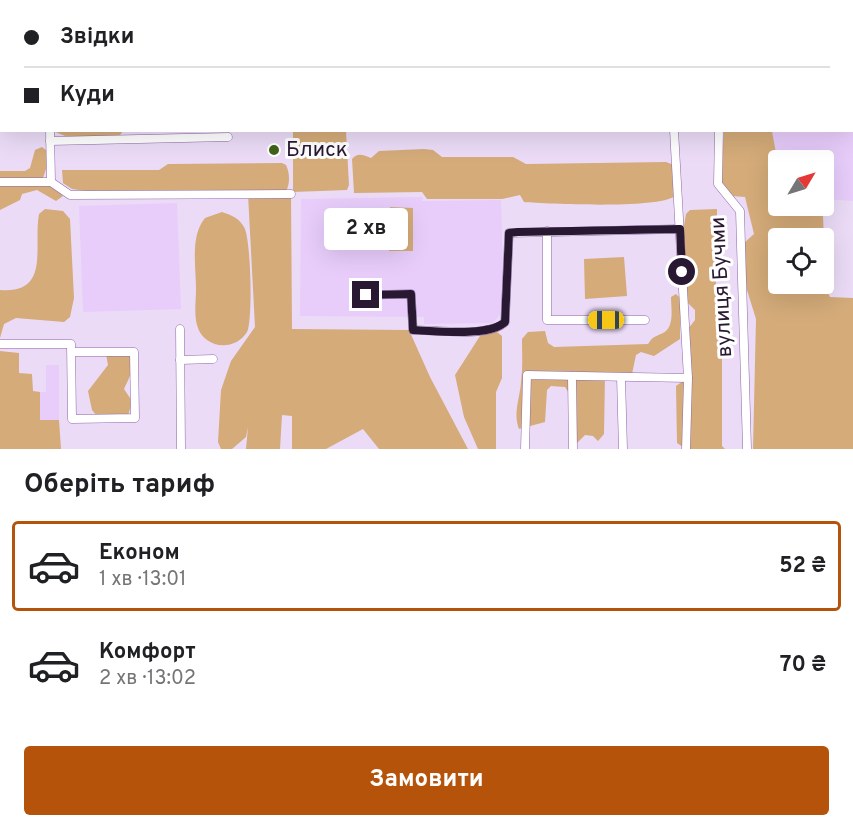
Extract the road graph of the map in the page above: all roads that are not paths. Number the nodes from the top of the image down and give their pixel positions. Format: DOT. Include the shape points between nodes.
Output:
graph roads {
  1 [pos="50,132"];
  2 [pos="674,132"];
  3 [pos="719,132"];
  4 [pos="228,137"];
  5 [pos="50,141"];
  6 [pos="0,182"];
  7 [pos="51,182"];
  8 [pos="291,194"];
  9 [pos="680,229"];
  10 [pos="547,231"];
  11 [pos="366,295"];
  12 [pos="645,320"];
  13 [pos="180,329"];
  14 [pos="0,344"];
  15 [pos="71,352"];
  16 [pos="213,359"];
  17 [pos="180,360"];
  18 [pos="572,376"];
  19 [pos="621,377"];
  20 [pos="688,378"];
  21 [pos="747,448"];
  22 [pos="181,449"];
  23 [pos="525,449"];
  24 [pos="573,449"];
  25 [pos="623,449"];
  26 [pos="686,449"];
  1 -- 5 [label="street"];
  2 -- 9 [label="street"];
  3 -- 21 [label="street, вулиця Бучми" via="718,184 740,212"];
  4 -- 5 [label="street"];
  5 -- 7 [label="street"];
  6 -- 7 [label="street"];
  7 -- 8 [label="street" via="70,195"];
  9 -- 10 [label="street"];
  9 -- 20 [label="street"];
  10 -- 11 [label="street" via="509,233 505,322 501,326 485,331 413,330 411,294"];
  10 -- 12 [label="street" via="547,320"];
  13 -- 17 [label="street"];
  14 -- 15 [label="street" via="71,344"];
  15 -- 15 [label="street" via="72,419 135,418 134,352"];
  16 -- 17 [label="street"];
  17 -- 22 [label="street"];
  18 -- 19 [label="street"];
  18 -- 23 [label="street" via="527,375"];
  18 -- 24 [label="street"];
  19 -- 20 [label="street"];
  19 -- 25 [label="street"];
  20 -- 26 [label="street"];
}
